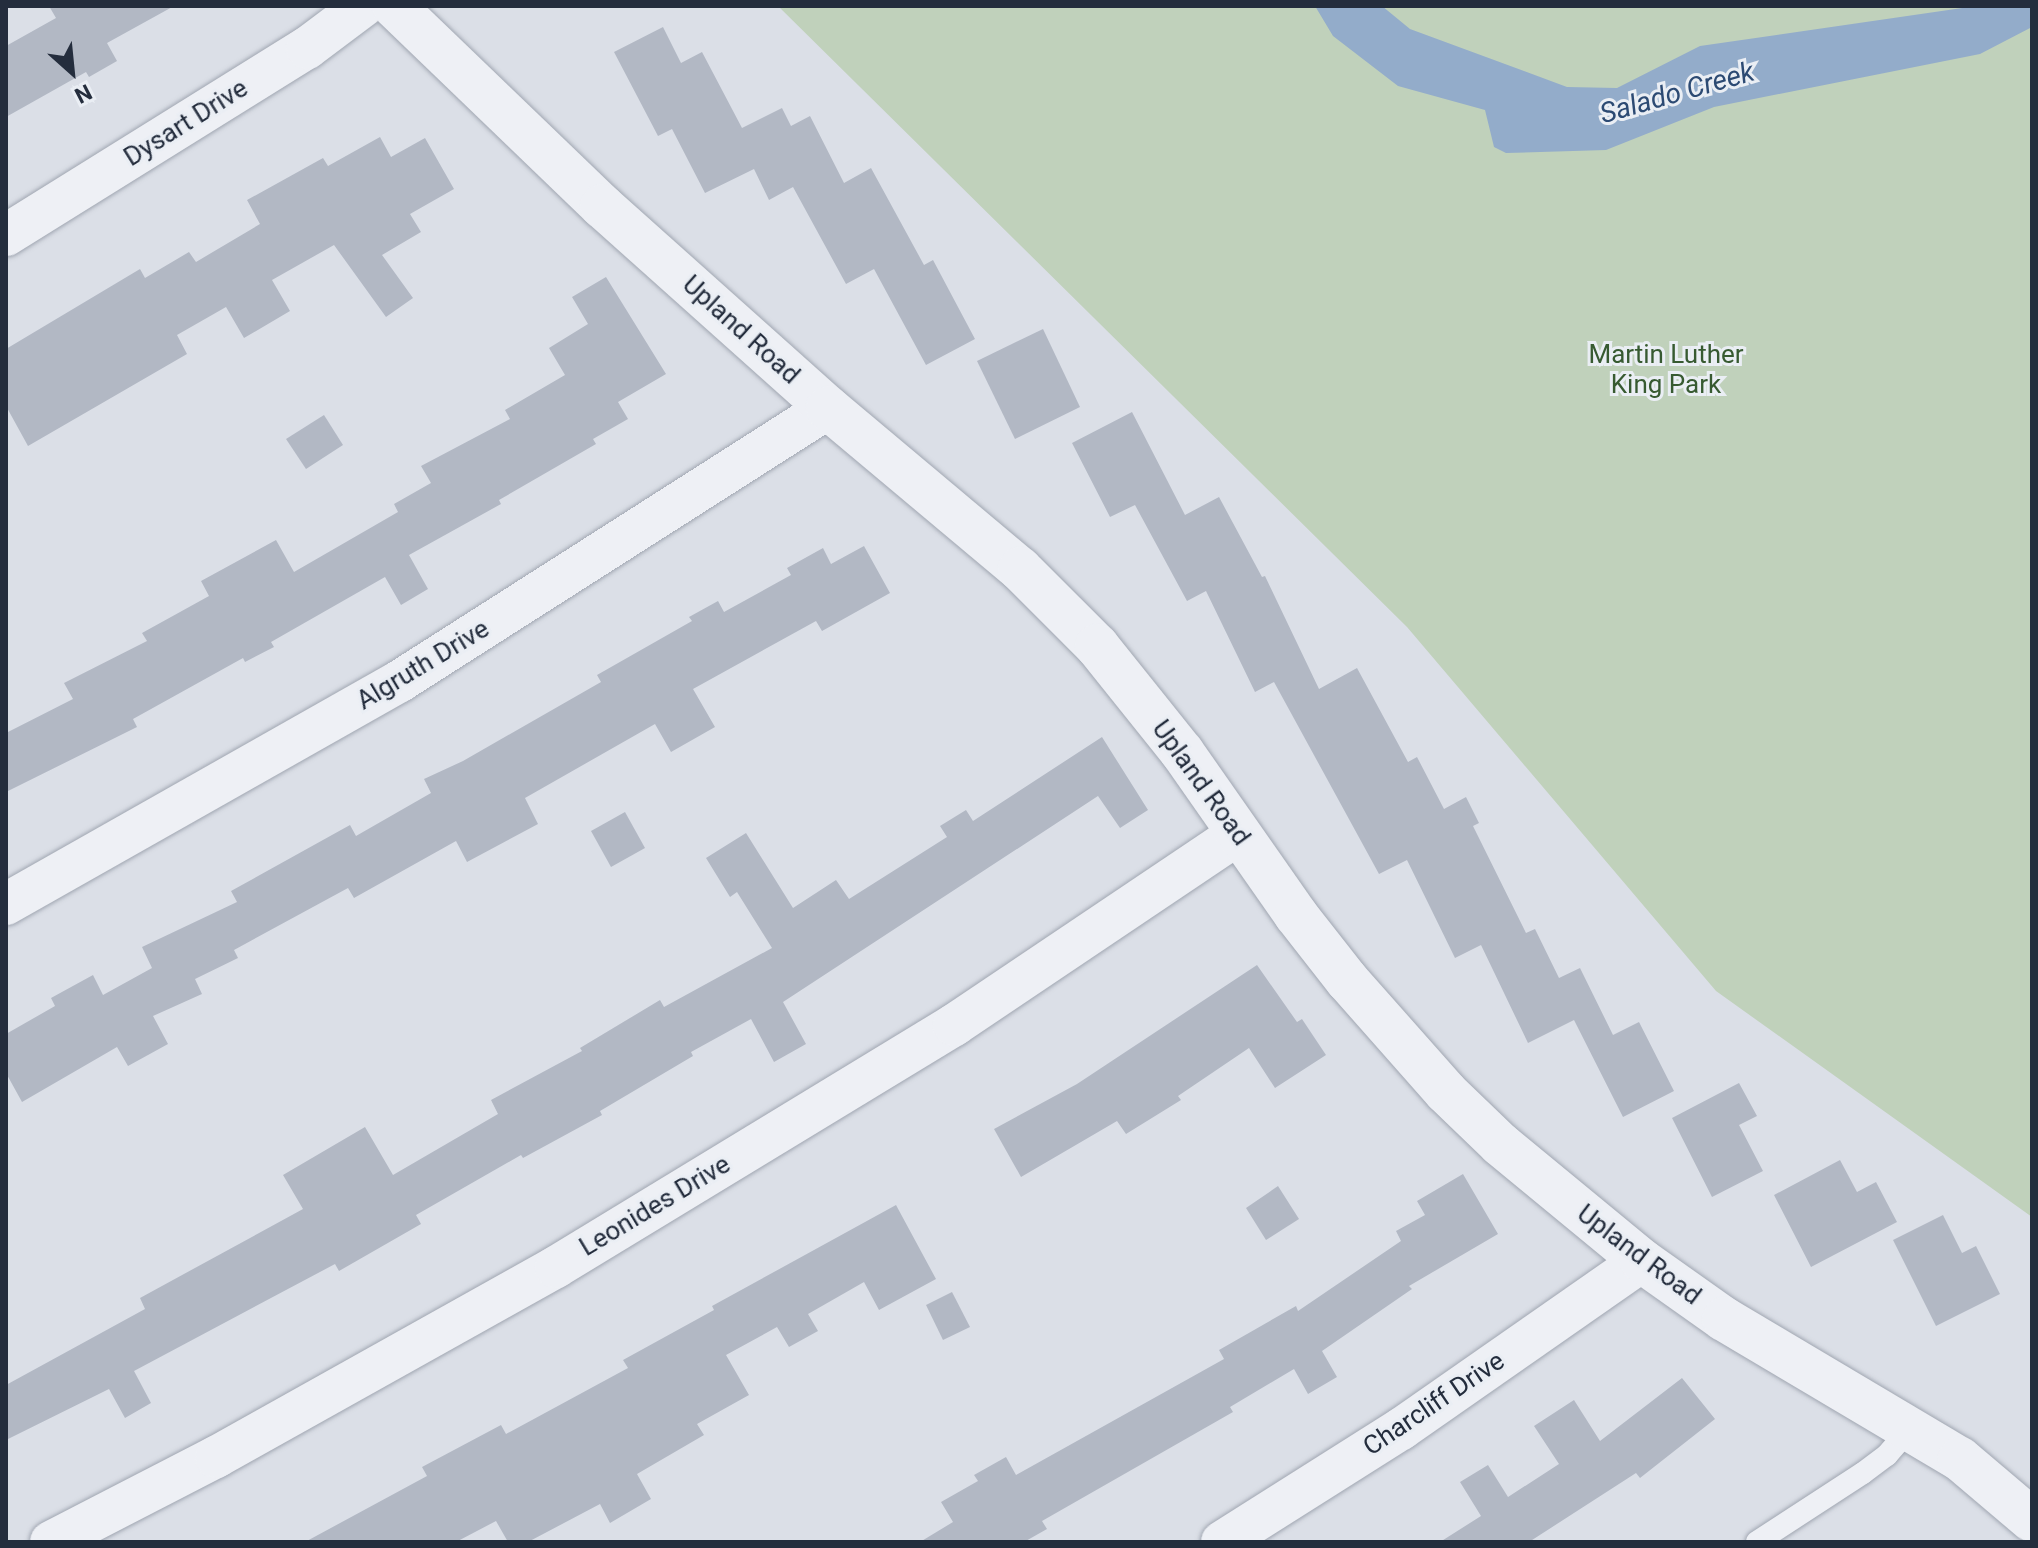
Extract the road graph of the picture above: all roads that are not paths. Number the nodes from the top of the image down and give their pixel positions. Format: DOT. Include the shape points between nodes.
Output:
graph roads {
  1 [pos="363,6"];
  2 [pos="394,6"];
  3 [pos="6,235"];
  4 [pos="828,408"];
  5 [pos="1238,834"];
  6 [pos="6,904"];
  7 [pos="1642,1261"];
  8 [pos="1910,1429"];
  9 [pos="2032,1520"];
  10 [pos="51,1542"];
  11 [pos="1222,1542"];
  12 [pos="1757,1542"];
  1 -- 3 [label="street, Dysart Drive" via="307,48"];
  2 -- 4 [label="street, Upland Road" via="602,206"];
  4 -- 5 [label="street, Upland Road" via="1020,569 1097,646 1182,752"];
  4 -- 6 [label="street, Algruth Drive" via="400,681"];
  5 -- 7 [label="street, Upland Road" via="1347,980 1446,1092 1500,1144"];
  5 -- 10 [label="street, Leonides Drive" via="954,1025 556,1267 216,1457"];
  7 -- 8 [label="street, Upland Road" via="1724,1319"];
  7 -- 11 [label="street, Charcliff Drive" via="1401,1429"];
  8 -- 9 [label="street, Upland Road" via="1960,1459"];
  8 -- 12 [label="lane" via="1875,1464"];
}
